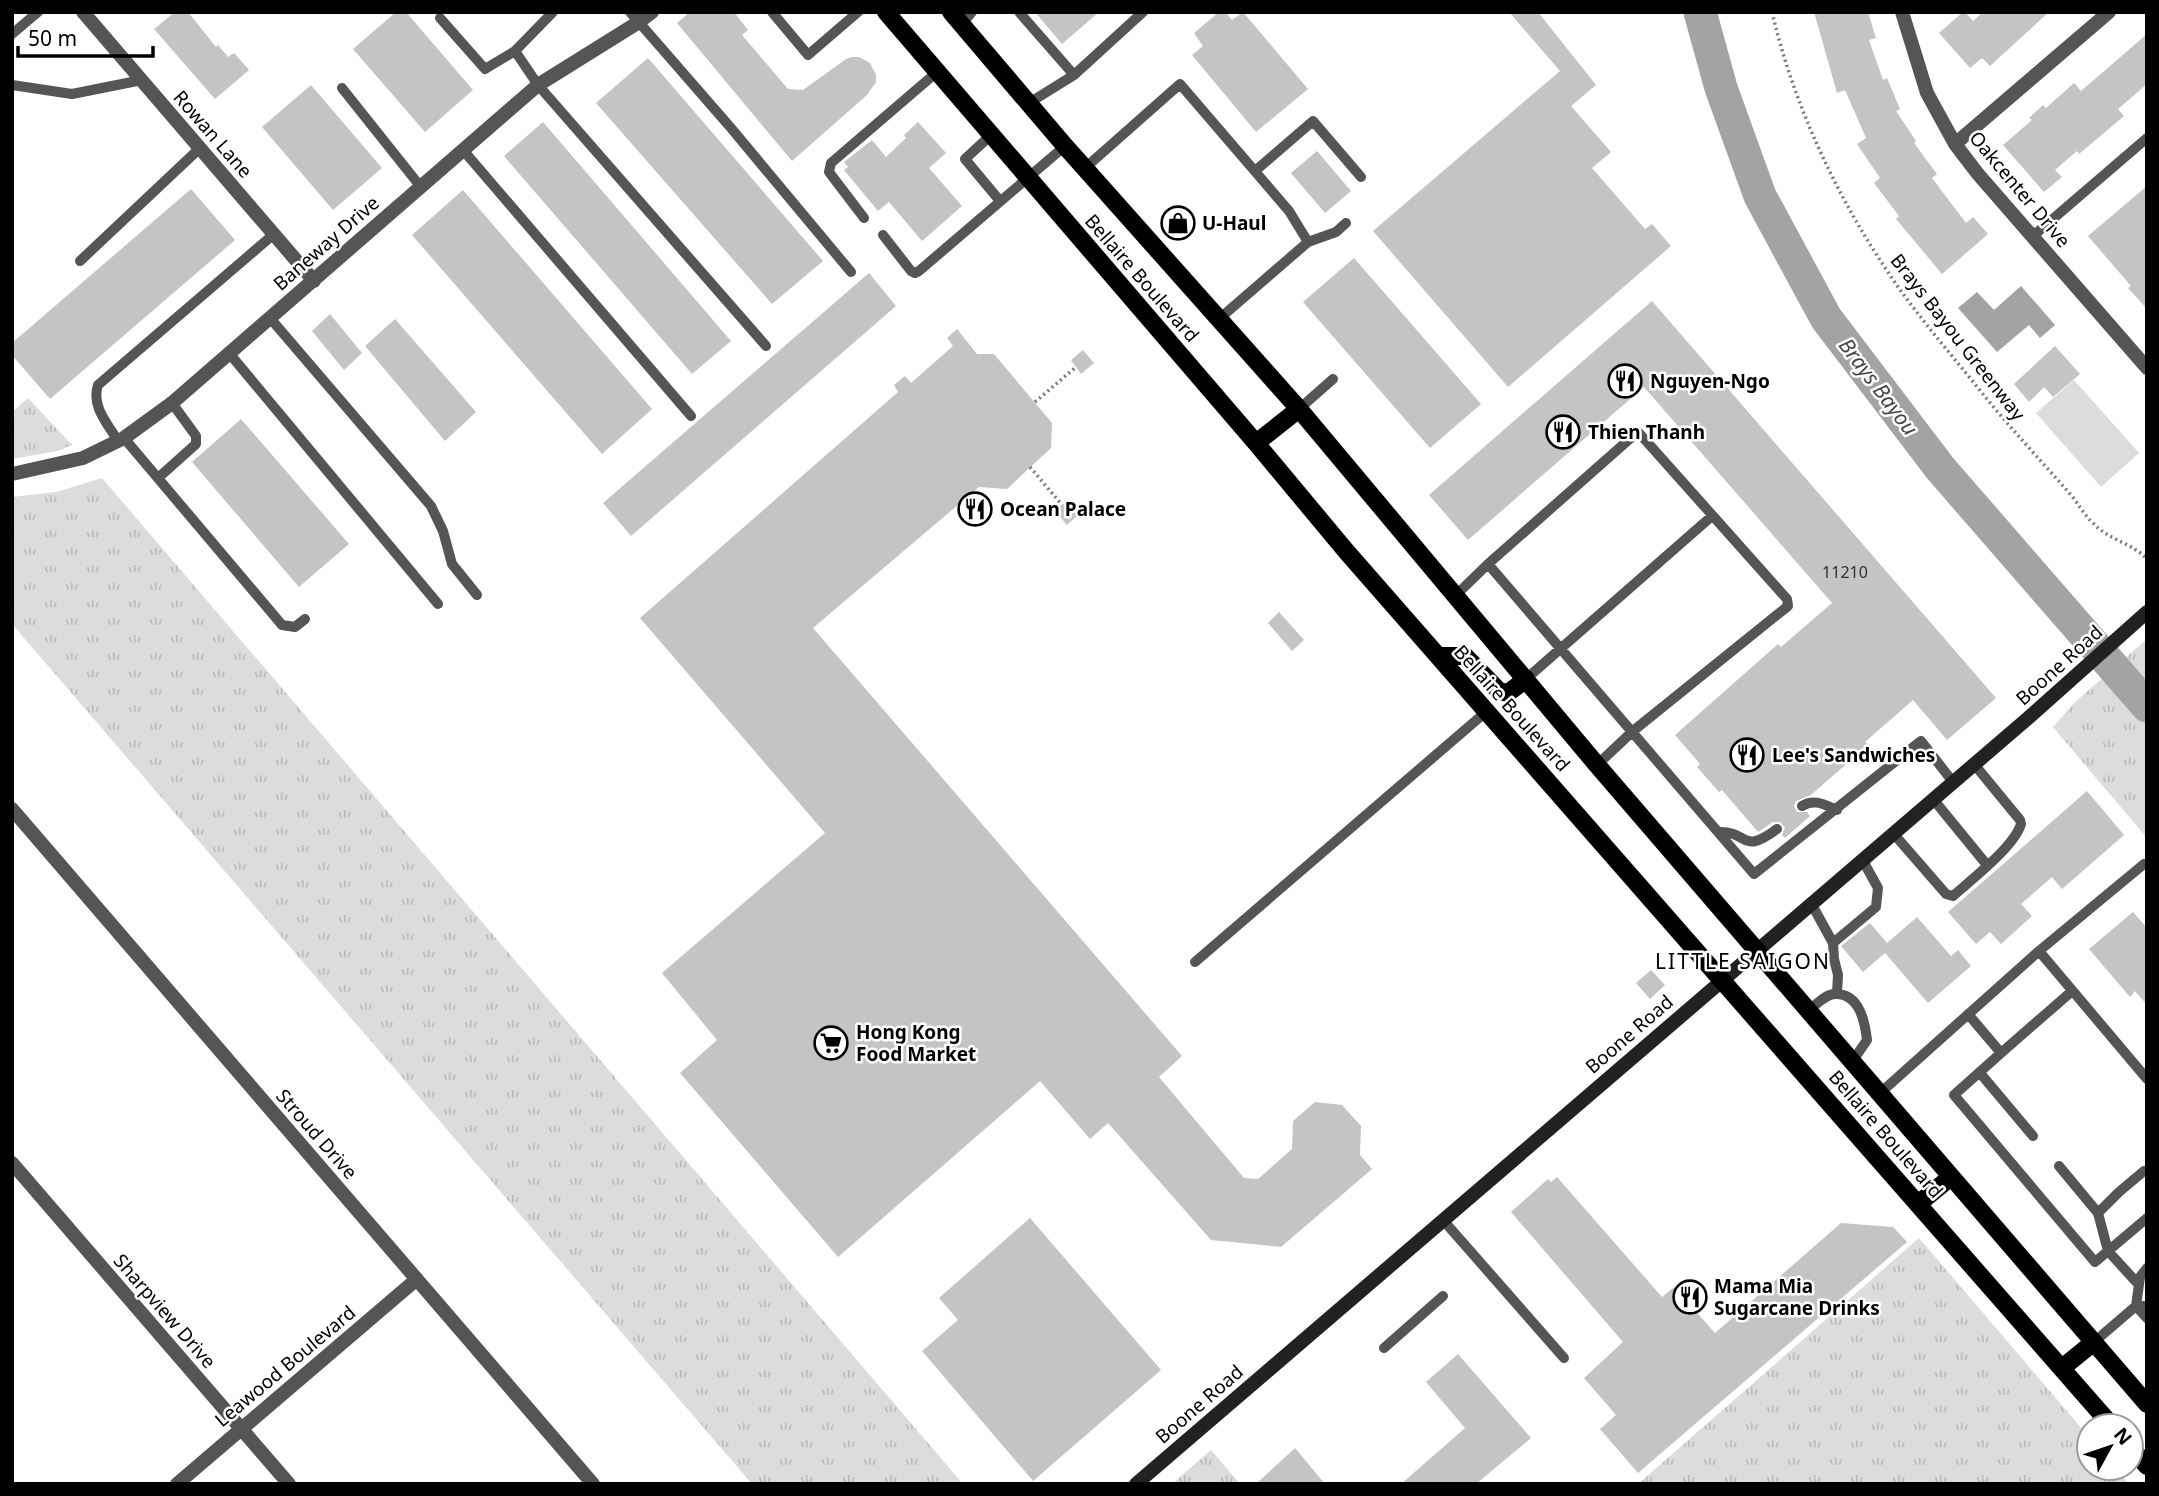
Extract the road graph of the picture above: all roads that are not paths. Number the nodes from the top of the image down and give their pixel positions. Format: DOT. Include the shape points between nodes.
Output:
graph roads {
  1 [pos="38,12"];
  2 [pos="83,12"];
  3 [pos="553,12"];
  4 [pos="652,12"];
  5 [pos="772,12"];
  6 [pos="858,12"];
  7 [pos="886,12"];
  8 [pos="1019,12"];
  9 [pos="1143,12"];
  10 [pos="1902,12"];
  11 [pos="2109,12"];
  12 [pos="962,16"];
  13 [pos="635,17"];
  14 [pos="440,18"];
  15 [pos="12,34"];
  16 [pos="514,51"];
  17 [pos="937,72"];
  18 [pos="1073,75"];
  19 [pos="142,80"];
  20 [pos="12,85"];
  21 [pos="538,85"];
  22 [pos="342,88"];
  23 [pos="1029,103"];
  24 [pos="991,135"];
  25 [pos="2147,138"];
  26 [pos="1955,144"];
  27 [pos="1065,146"];
  28 [pos="200,148"];
  29 [pos="463,150"];
  30 [pos="1085,169"];
  31 [pos="1255,171"];
  32 [pos="1361,177"];
  33 [pos="1028,178"];
  34 [pos="421,186"];
  35 [pos="1000,201"];
  36 [pos="864,218"];
  37 [pos="1346,223"];
  38 [pos="274,234"];
  39 [pos="883,235"];
  40 [pos="2032,236"];
  41 [pos="1308,242"];
  42 [pos="80,261"];
  43 [pos="851,272"];
  44 [pos="314,281"];
  45 [pos="270,318"];
  46 [pos="1219,319"];
  47 [pos="766,346"];
  48 [pos="229,352"];
  49 [pos="2147,368"];
  50 [pos="1334,379"];
  51 [pos="172,403"];
  52 [pos="1299,409"];
  53 [pos="691,416"];
  54 [pos="121,440"];
  55 [pos="1256,443"];
  56 [pos="12,474"];
  57 [pos="158,478"];
  58 [pos="1712,516"];
  59 [pos="1488,564"];
  60 [pos="477,595"];
  61 [pos="1456,596"];
  62 [pos="438,604"];
  63 [pos="2147,612"];
  64 [pos="305,619"];
  65 [pos="1562,648"];
  66 [pos="1438,656"];
  67 [pos="1526,679"];
  68 [pos="1487,711"];
  69 [pos="1633,731"];
  70 [pos="1974,764"];
  71 [pos="1597,765"];
  72 [pos="1953,782"];
  73 [pos="1933,799"];
  74 [pos="1802,806"];
  75 [pos="12,809"];
  76 [pos="1837,810"];
  77 [pos="1777,829"];
  78 [pos="1719,832"];
  79 [pos="1893,833"];
  80 [pos="1862,859"];
  81 [pos="2144,864"];
  82 [pos="1987,865"];
  83 [pos="1811,903"];
  84 [pos="1833,943"];
  85 [pos="1756,950"];
  86 [pos="2039,951"];
  87 [pos="1195,962"];
  88 [pos="1723,980"];
  89 [pos="2071,992"];
  90 [pos="1837,993"];
  91 [pos="1808,1011"];
  92 [pos="1968,1014"];
  93 [pos="2001,1054"];
  94 [pos="1853,1062"];
  95 [pos="1980,1073"];
  96 [pos="2147,1079"];
  97 [pos="1879,1094"];
  98 [pos="2033,1136"];
  99 [pos="12,1163"];
  100 [pos="2059,1166"];
  101 [pos="2144,1171"];
  102 [pos="1951,1177"];
  103 [pos="1918,1204"];
  104 [pos="2098,1213"];
  105 [pos="2147,1218"];
  106 [pos="1443,1220"];
  107 [pos="2108,1251"];
  108 [pos="2147,1268"];
  109 [pos="417,1279"];
  110 [pos="2138,1285"];
  111 [pos="1443,1296"];
  112 [pos="2141,1306"];
  113 [pos="2147,1318"];
  114 [pos="2094,1342"];
  115 [pos="1384,1348"];
  116 [pos="1564,1358"];
  117 [pos="2062,1368"];
  118 [pos="2147,1404"];
  119 [pos="2100,1412"];
  120 [pos="241,1428"];
  121 [pos="177,1484"];
  122 [pos="289,1484"];
  123 [pos="593,1484"];
  124 [pos="1136,1484"];
  1 -- 15 [label="lane"];
  2 -- 19 [label="street, Rowan Lane"];
  3 -- 16 [label="lane"];
  4 -- 13 [label="street, Baneway Drive"];
  5 -- 6 [label="lane" via="808,55"];
  7 -- 17 [label="main road, Bellaire Boulevard"];
  8 -- 18 [label="lane"];
  9 -- 18 [label="lane"];
  10 -- 26 [label="street, Oakcenter Drive" via="1927,93"];
  11 -- 26 [label="street"];
  12 -- 23 [label="main road, Bellaire Boulevard"];
  13 -- 21 [label="street, Baneway Drive"];
  13 -- 43 [label="lane"];
  14 -- 16 [label="lane" via="485,69"];
  16 -- 21 [label="lane"];
  17 -- 24 [label="main road, Bellaire Boulevard"];
  17 -- 36 [label="lane" via="831,163 829,172"];
  18 -- 23 [label="lane"];
  19 -- 20 [label="lane" via="72,93"];
  19 -- 28 [label="street, Rowan Lane"];
  21 -- 29 [label="street, Baneway Drive"];
  21 -- 47 [label="lane"];
  22 -- 34 [label="lane"];
  23 -- 27 [label="main road, Bellaire Boulevard"];
  24 -- 33 [label="main road, Bellaire Boulevard"];
  24 -- 35 [label="lane" via="965,159"];
  25 -- 40 [label="lane"];
  26 -- 40 [label="street, Oakcenter Drive"];
  27 -- 30 [label="main road, Bellaire Boulevard"];
  27 -- 33 [label="lane"];
  28 -- 38 [label="street, Rowan Lane"];
  28 -- 42 [label="lane"];
  29 -- 34 [label="street, Baneway Drive"];
  29 -- 53 [label="lane"];
  30 -- 31 [label="lane" via="1180,84"];
  30 -- 46 [label="main road, Bellaire Boulevard"];
  31 -- 32 [label="lane" via="1313,121"];
  31 -- 41 [label="lane"];
  33 -- 35 [label="lane"];
  33 -- 55 [label="main road, Bellaire Boulevard"];
  34 -- 44 [label="street, Baneway Drive"];
  35 -- 39 [label="lane" via="915,273"];
  37 -- 41 [label="lane" via="1336,232"];
  38 -- 44 [label="street, Rowan Lane"];
  38 -- 54 [label="lane" via="98,385 96,404"];
  40 -- 49 [label="street, Oakcenter Drive"];
  41 -- 46 [label="lane"];
  44 -- 45 [label="street, Baneway Drive"];
  45 -- 48 [label="street, Baneway Drive"];
  45 -- 60 [label="lane" via="431,506 452,564"];
  46 -- 52 [label="main road, Bellaire Boulevard"];
  48 -- 51 [label="street, Baneway Drive"];
  48 -- 62 [label="lane"];
  50 -- 52 [label="lane"];
  51 -- 54 [label="street, Baneway Drive"];
  51 -- 57 [label="lane" via="196,436 195,444"];
  52 -- 55 [label="main road"];
  52 -- 61 [label="main road, Bellaire Boulevard"];
  54 -- 56 [label="street, Baneway Drive" via="83,458"];
  54 -- 57 [label="lane"];
  55 -- 66 [label="main road, Bellaire Boulevard"];
  57 -- 64 [label="lane" via="282,625 295,627"];
  58 -- 59 [label="lane" via="1639,433"];
  58 -- 65 [label="lane"];
  58 -- 69 [label="lane" via="1789,604"];
  59 -- 61 [label="lane"];
  59 -- 65 [label="lane"];
  61 -- 67 [label="main road, Bellaire Boulevard"];
  63 -- 70 [label="street, Boone Road"];
  65 -- 67 [label="lane"];
  65 -- 69 [label="lane"];
  66 -- 67 [label="main road" via="1465,656 1499,691 1508,693"];
  66 -- 68 [label="main road, Bellaire Boulevard"];
  67 -- 71 [label="main road, Bellaire Boulevard"];
  68 -- 87 [label="lane"];
  68 -- 88 [label="main road, Bellaire Boulevard"];
  69 -- 71 [label="lane"];
  69 -- 78 [label="lane"];
  70 -- 72 [label="street, Boone Road"];
  70 -- 82 [label="lane" via="2021,824"];
  71 -- 85 [label="main road, Bellaire Boulevard"];
  72 -- 73 [label="street, Boone Road"];
  72 -- 76 [label="lane" via="1921,741"];
  73 -- 79 [label="street, Boone Road"];
  73 -- 82 [label="lane"];
  74 -- 76 [label="lane" via="1817,802"];
  75 -- 109 [label="street, Stroud Drive"];
  76 -- 78 [label="lane" via="1754,874"];
  77 -- 78 [label="lane" via="1755,842"];
  79 -- 80 [label="street, Boone Road"];
  79 -- 82 [label="lane" via="1946,894 1953,896"];
  80 -- 83 [label="street, Boone Road"];
  80 -- 84 [label="lane" via="1878,888 1877,907"];
  81 -- 86 [label="lane"];
  83 -- 84 [label="lane"];
  83 -- 85 [label="street, Boone Road"];
  84 -- 90 [label="lane"];
  85 -- 88 [label="street, Boone Road"];
  85 -- 91 [label="main road, Bellaire Boulevard"];
  86 -- 89 [label="lane"];
  86 -- 92 [label="lane"];
  88 -- 103 [label="main road, Bellaire Boulevard"];
  88 -- 106 [label="street, Boone Road"];
  89 -- 93 [label="lane"];
  89 -- 96 [label="lane"];
  90 -- 91 [label="lane"];
  90 -- 94 [label="lane" via="1860,1009 1865,1024 1867,1040"];
  91 -- 94 [label="main road, Bellaire Boulevard"];
  92 -- 93 [label="lane"];
  92 -- 97 [label="lane"];
  93 -- 95 [label="lane"];
  94 -- 97 [label="main road, Bellaire Boulevard"];
  95 -- 98 [label="lane"];
  95 -- 107 [label="lane" via="1954,1095 2095,1262"];
  97 -- 102 [label="main road, Bellaire Boulevard"];
  99 -- 120 [label="street, Sharpview Drive"];
  100 -- 104 [label="lane"];
  101 -- 104 [label="lane"];
  102 -- 103 [label="main road"];
  102 -- 114 [label="main road, Bellaire Boulevard"];
  103 -- 117 [label="main road, Bellaire Boulevard"];
  104 -- 107 [label="lane"];
  105 -- 107 [label="lane"];
  106 -- 116 [label="lane"];
  106 -- 124 [label="street, Boone Road"];
  107 -- 110 [label="lane"];
  108 -- 110 [label="lane"];
  109 -- 120 [label="street, Leawood Boulevard"];
  109 -- 123 [label="street, Stroud Drive"];
  110 -- 112 [label="lane"];
  111 -- 115 [label="lane"];
  112 -- 113 [label="lane"];
  112 -- 114 [label="lane"];
  114 -- 117 [label="main road"];
  114 -- 118 [label="main road, Bellaire Boulevard"];
  117 -- 119 [label="main road, Bellaire Boulevard"];
  120 -- 121 [label="street, Leawood Boulevard"];
  120 -- 122 [label="street, Sharpview Drive"];
}
